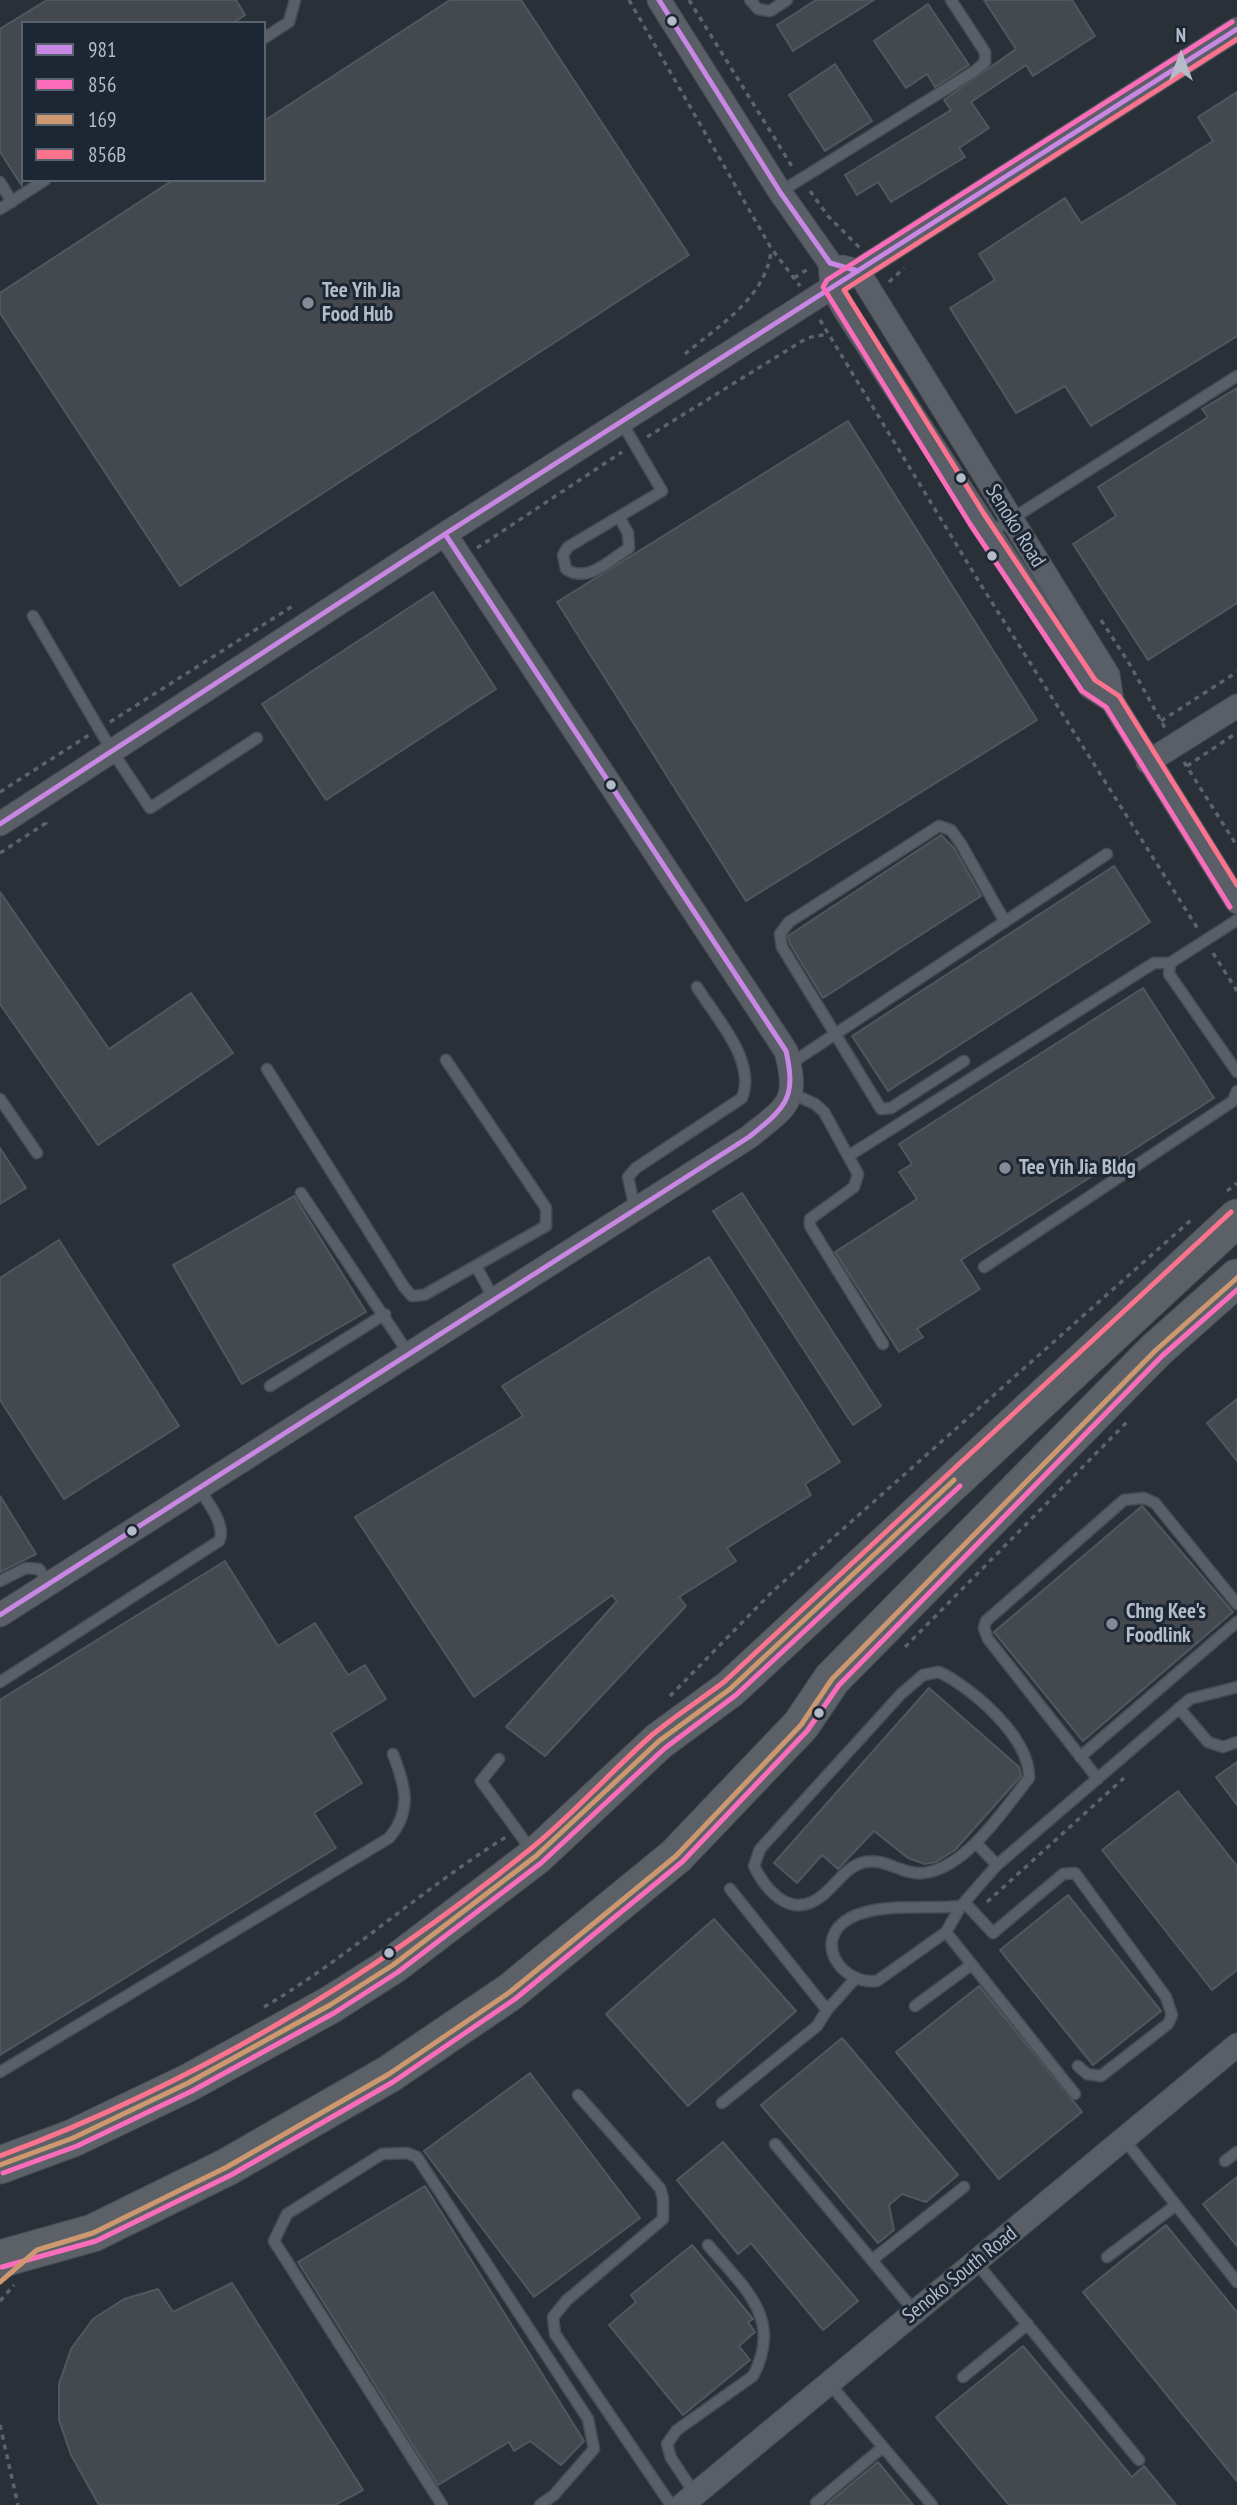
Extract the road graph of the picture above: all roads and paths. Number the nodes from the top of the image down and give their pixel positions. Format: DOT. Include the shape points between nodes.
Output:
graph roads {
  1 [pos="296,0"];
  2 [pos="629,0"];
  3 [pos="659,0"];
  4 [pos="689,0"];
  5 [pos="750,0"];
  6 [pos="787,0"];
  7 [pos="951,0"];
  8 [pos="1237,29"];
  9 [pos="266,37"];
  10 [pos="801,179"];
  11 [pos="0,182"];
  12 [pos="42,182"];
  13 [pos="780,192"];
  14 [pos="12,202"];
  15 [pos="0,209"];
  16 [pos="858,244"];
  17 [pos="910,262"];
  18 [pos="830,263"];
  19 [pos="858,271"];
  20 [pos="885,286"];
  21 [pos="832,287"];
  22 [pos="828,334"];
  23 [pos="674,362"];
  24 [pos="1237,376"];
  25 [pos="621,421"];
  26 [pos="619,517"];
  27 [pos="1011,520"];
  28 [pos="445,534"];
  29 [pos="988,534"];
  30 [pos="297,603"];
  31 [pos="33,616"];
  32 [pos="1100,619"];
  33 [pos="1237,672"];
  34 [pos="1112,701"];
  35 [pos="1237,706"];
  36 [pos="1161,721"];
  37 [pos="100,729"];
  38 [pos="1237,733"];
  39 [pos="257,738"];
  40 [pos="1175,746"];
  41 [pos="112,751"];
  42 [pos="1148,762"];
  43 [pos="1187,766"];
  44 [pos="0,792"];
  45 [pos="0,824"];
  46 [pos="1237,846"];
  47 [pos="1107,854"];
  48 [pos="1237,902"];
  49 [pos="1237,920"];
  50 [pos="1005,922"];
  51 [pos="1205,940"];
  52 [pos="1170,963"];
  53 [pos="697,987"];
  54 [pos="1237,991"];
  55 [pos="835,1035"];
  56 [pos="446,1060"];
  57 [pos="964,1061"];
  58 [pos="790,1065"];
  59 [pos="267,1069"];
  60 [pos="1237,1072"];
  61 [pos="1237,1091"];
  62 [pos="791,1093"];
  63 [pos="0,1099"];
  64 [pos="37,1153"];
  65 [pos="850,1155"];
  66 [pos="1237,1183"];
  67 [pos="301,1193"];
  68 [pos="635,1209"];
  69 [pos="1227,1209"];
  70 [pos="1197,1215"];
  71 [pos="476,1266"];
  72 [pos="984,1267"];
  73 [pos="1237,1278"];
  74 [pos="495,1299"];
  75 [pos="385,1314"];
  76 [pos="883,1344"];
  77 [pos="409,1354"];
  78 [pos="270,1386"];
  79 [pos="199,1488"];
  80 [pos="0,1581"];
  81 [pos="49,1584"];
  82 [pos="1237,1604"];
  83 [pos="0,1615"];
  84 [pos="1237,1622"];
  85 [pos="0,1682"];
  86 [pos="1237,1687"];
  87 [pos="668,1698"];
  88 [pos="1179,1709"];
  89 [pos="1237,1742"];
  90 [pos="393,1754"];
  91 [pos="1080,1757"];
  92 [pos="499,1759"];
  93 [pos="1127,1775"];
  94 [pos="1098,1779"];
  95 [pos="525,1844"];
  96 [pos="977,1844"];
  97 [pos="997,1865"];
  98 [pos="730,1889"];
  99 [pos="963,1905"];
  100 [pos="973,1914"];
  101 [pos="946,1932"];
  102 [pos="971,1965"];
  103 [pos="854,1980"];
  104 [pos="915,2006"];
  105 [pos="827,2010"];
  106 [pos="256,2012"];
  107 [pos="1237,2045"];
  108 [pos="1078,2066"];
  109 [pos="0,2072"];
  110 [pos="1075,2094"];
  111 [pos="578,2095"];
  112 [pos="722,2103"];
  113 [pos="1123,2138"];
  114 [pos="775,2144"];
  115 [pos="1237,2152"];
  116 [pos="1225,2161"];
  117 [pos="0,2165"];
  118 [pos="964,2188"];
  119 [pos="1175,2205"];
  120 [pos="708,2245"];
  121 [pos="37,2250"];
  122 [pos="1107,2257"];
  123 [pos="0,2259"];
  124 [pos="872,2260"];
  125 [pos="975,2261"];
  126 [pos="0,2282"];
  127 [pos="1237,2282"];
  128 [pos="915,2312"];
  129 [pos="1028,2324"];
  130 [pos="963,2377"];
  131 [pos="829,2383"];
  132 [pos="0,2425"];
  133 [pos="883,2447"];
  134 [pos="1139,2460"];
  135 [pos="687,2501"];
  136 [pos="817,2503"];
  137 [pos="18,2505"];
  138 [pos="442,2505"];
  139 [pos="540,2505"];
  140 [pos="932,2505"];
  1 -- 9 [label="lane" via="289,22"];
  2 -- 23 [label="path" via="771,248 755,295"];
  3 -- 13 [label="street"];
  4 -- 10 [label="path"];
  5 -- 6 [label="lane" via="758,9 770,11"];
  7 -- 10 [label="lane" via="985,52 985,62"];
  8 -- 19 [label="street"];
  10 -- 13 [label="lane"];
  10 -- 16 [label="path" via="828,216"];
  11 -- 14 [label="lane"];
  12 -- 14 [label="lane"];
  13 -- 18 [label="street"];
  14 -- 15 [label="lane"];
  17 -- 20 [label="path"];
  18 -- 19 [label="street"];
  18 -- 21 [label="street, Senoko Road"];
  19 -- 21 [label="street"];
  19 -- 27 [label="street, Senoko Road"];
  21 -- 25 [label="street"];
  21 -- 29 [label="street, Senoko Road"];
  22 -- 51 [label="path"];
  24 -- 27 [label="lane"];
  25 -- 26 [label="lane" via="662,491"];
  25 -- 28 [label="street"];
  26 -- 26 [label="lane" via="568,547 566,569 586,576 629,548 628,533"];
  27 -- 29 [label="lane"];
  27 -- 34 [label="street, Senoko Road" via="1108,675"];
  28 -- 41 [label="street"];
  28 -- 58 [label="street" via="786,1051"];
  29 -- 34 [label="street, Senoko Road" via="1089,687"];
  30 -- 37 [label="path"];
  31 -- 37 [label="lane"];
  32 -- 36 [label="path"];
  33 -- 36 [label="path"];
  34 -- 42 [label="street, Senoko Road"];
  35 -- 40 [label="street"];
  36 -- 40 [label="path"];
  37 -- 41 [label="lane"];
  37 -- 44 [label="path"];
  38 -- 43 [label="path"];
  39 -- 41 [label="lane" via="150,808"];
  40 -- 42 [label="street"];
  40 -- 43 [label="path"];
  41 -- 45 [label="street"];
  42 -- 48 [label="street, Senoko Road"];
  43 -- 46 [label="path"];
  47 -- 50 [label="lane"];
  49 -- 51 [label="lane"];
  50 -- 55 [label="lane"];
  50 -- 55 [label="lane" via="961,844 951,830 939,826 789,922 780,934 782,947"];
  51 -- 52 [label="lane"];
  51 -- 54 [label="path"];
  52 -- 60 [label="lane" via="1169,974"];
  52 -- 65 [label="lane" via="1154,963"];
  53 -- 68 [label="lane" via="744,1062 747,1085 742,1098 636,1168 628,1177"];
  55 -- 57 [label="lane" via="885,1111"];
  55 -- 58 [label="lane"];
  56 -- 71 [label="lane" via="546,1208 546,1226"];
  58 -- 62 [label="street"];
  59 -- 71 [label="lane" via="412,1296 424,1295"];
  61 -- 72 [label="lane" via="1233,1101"];
  62 -- 65 [label="lane" via="824,1112"];
  62 -- 68 [label="street" via="787,1105 749,1136"];
  63 -- 64 [label="lane"];
  65 -- 76 [label="lane" via="858,1174 854,1187 810,1219 810,1226"];
  66 -- 69 [label="path"];
  67 -- 75 [label="lane"];
  68 -- 74 [label="street"];
  69 -- 95 [label="main road" via="730,1689"];
  70 -- 87 [label="path" via="772,1592"];
  71 -- 74 [label="lane"];
  73 -- 121 [label="main road" via="1156,1350 832,1679 802,1725 676,1856 590,1928 510,1992 389,2074 227,2167 93,2233"];
  74 -- 77 [label="street"];
  75 -- 77 [label="lane"];
  75 -- 78 [label="lane"];
  77 -- 79 [label="street"];
  79 -- 81 [label="street"];
  79 -- 85 [label="lane" via="220,1526 219,1541"];
  80 -- 81 [label="lane" via="30,1567 39,1569"];
  81 -- 83 [label="street"];
  82 -- 91 [label="lane" via="1155,1503 1133,1497 1124,1500 986,1621 988,1639"];
  84 -- 91 [label="lane"];
  86 -- 88 [label="lane" via="1190,1699"];
  88 -- 89 [label="lane" via="1208,1742 1223,1747"];
  88 -- 94 [label="lane"];
  90 -- 109 [label="lane" via="406,1787 406,1802 399,1826 389,1838"];
  91 -- 94 [label="lane"];
  92 -- 95 [label="lane" via="481,1781"];
  93 -- 100 [label="path"];
  94 -- 97 [label="lane"];
  95 -- 106 [label="path" via="475,1856 309,1980"];
  95 -- 117 [label="main road" via="393,1965 330,2005 188,2083 73,2138"];
  96 -- 96 [label="lane" via="1029,1778 1029,1765 1011,1731 956,1680 939,1672 923,1675 901,1694 775,1829 754,1866 765,1888 786,1905 802,1906 822,1896 863,1862 880,1861 924,1873"];
  96 -- 97 [label="lane"];
  97 -- 99 [label="lane"];
  98 -- 105 [label="lane"];
  99 -- 100 [label="lane"];
  99 -- 101 [label="lane"];
  99 -- 103 [label="lane" via="930,1910 887,1908 848,1919 830,1939 831,1952"];
  100 -- 108 [label="lane" via="993,1933 1063,1874 1075,1872 1166,1997 1172,2015 1149,2039 1101,2076 1087,2074"];
  101 -- 102 [label="lane"];
  101 -- 103 [label="lane" via="877,1981"];
  102 -- 104 [label="lane"];
  102 -- 110 [label="lane"];
  103 -- 105 [label="lane"];
  105 -- 112 [label="lane" via="817,2026"];
  107 -- 113 [label="street, Senoko South Road"];
  111 -- 135 [label="lane" via="660,2188 664,2211 663,2218 567,2300 553,2317 555,2334"];
  113 -- 119 [label="lane"];
  113 -- 125 [label="street, Senoko South Road"];
  114 -- 124 [label="lane"];
  115 -- 116 [label="lane"];
  118 -- 124 [label="lane"];
  119 -- 122 [label="lane"];
  119 -- 127 [label="lane"];
  120 -- 135 [label="lane" via="764,2317 760,2364 753,2376 677,2430 667,2444"];
  121 -- 123 [label="main road"];
  121 -- 126 [label="main road"];
  124 -- 128 [label="lane"];
  125 -- 128 [label="street, Senoko South Road"];
  125 -- 129 [label="lane"];
  128 -- 131 [label="street, Senoko South Road"];
  129 -- 130 [label="lane"];
  129 -- 134 [label="lane"];
  131 -- 133 [label="lane"];
  131 -- 135 [label="street, Senoko South Road"];
  132 -- 137 [label="path"];
  133 -- 136 [label="lane"];
  133 -- 140 [label="lane"];
  138 -- 139 [label="lane" via="274,2241 287,2214 382,2154 393,2152 417,2157 588,2419 594,2449"];
}
